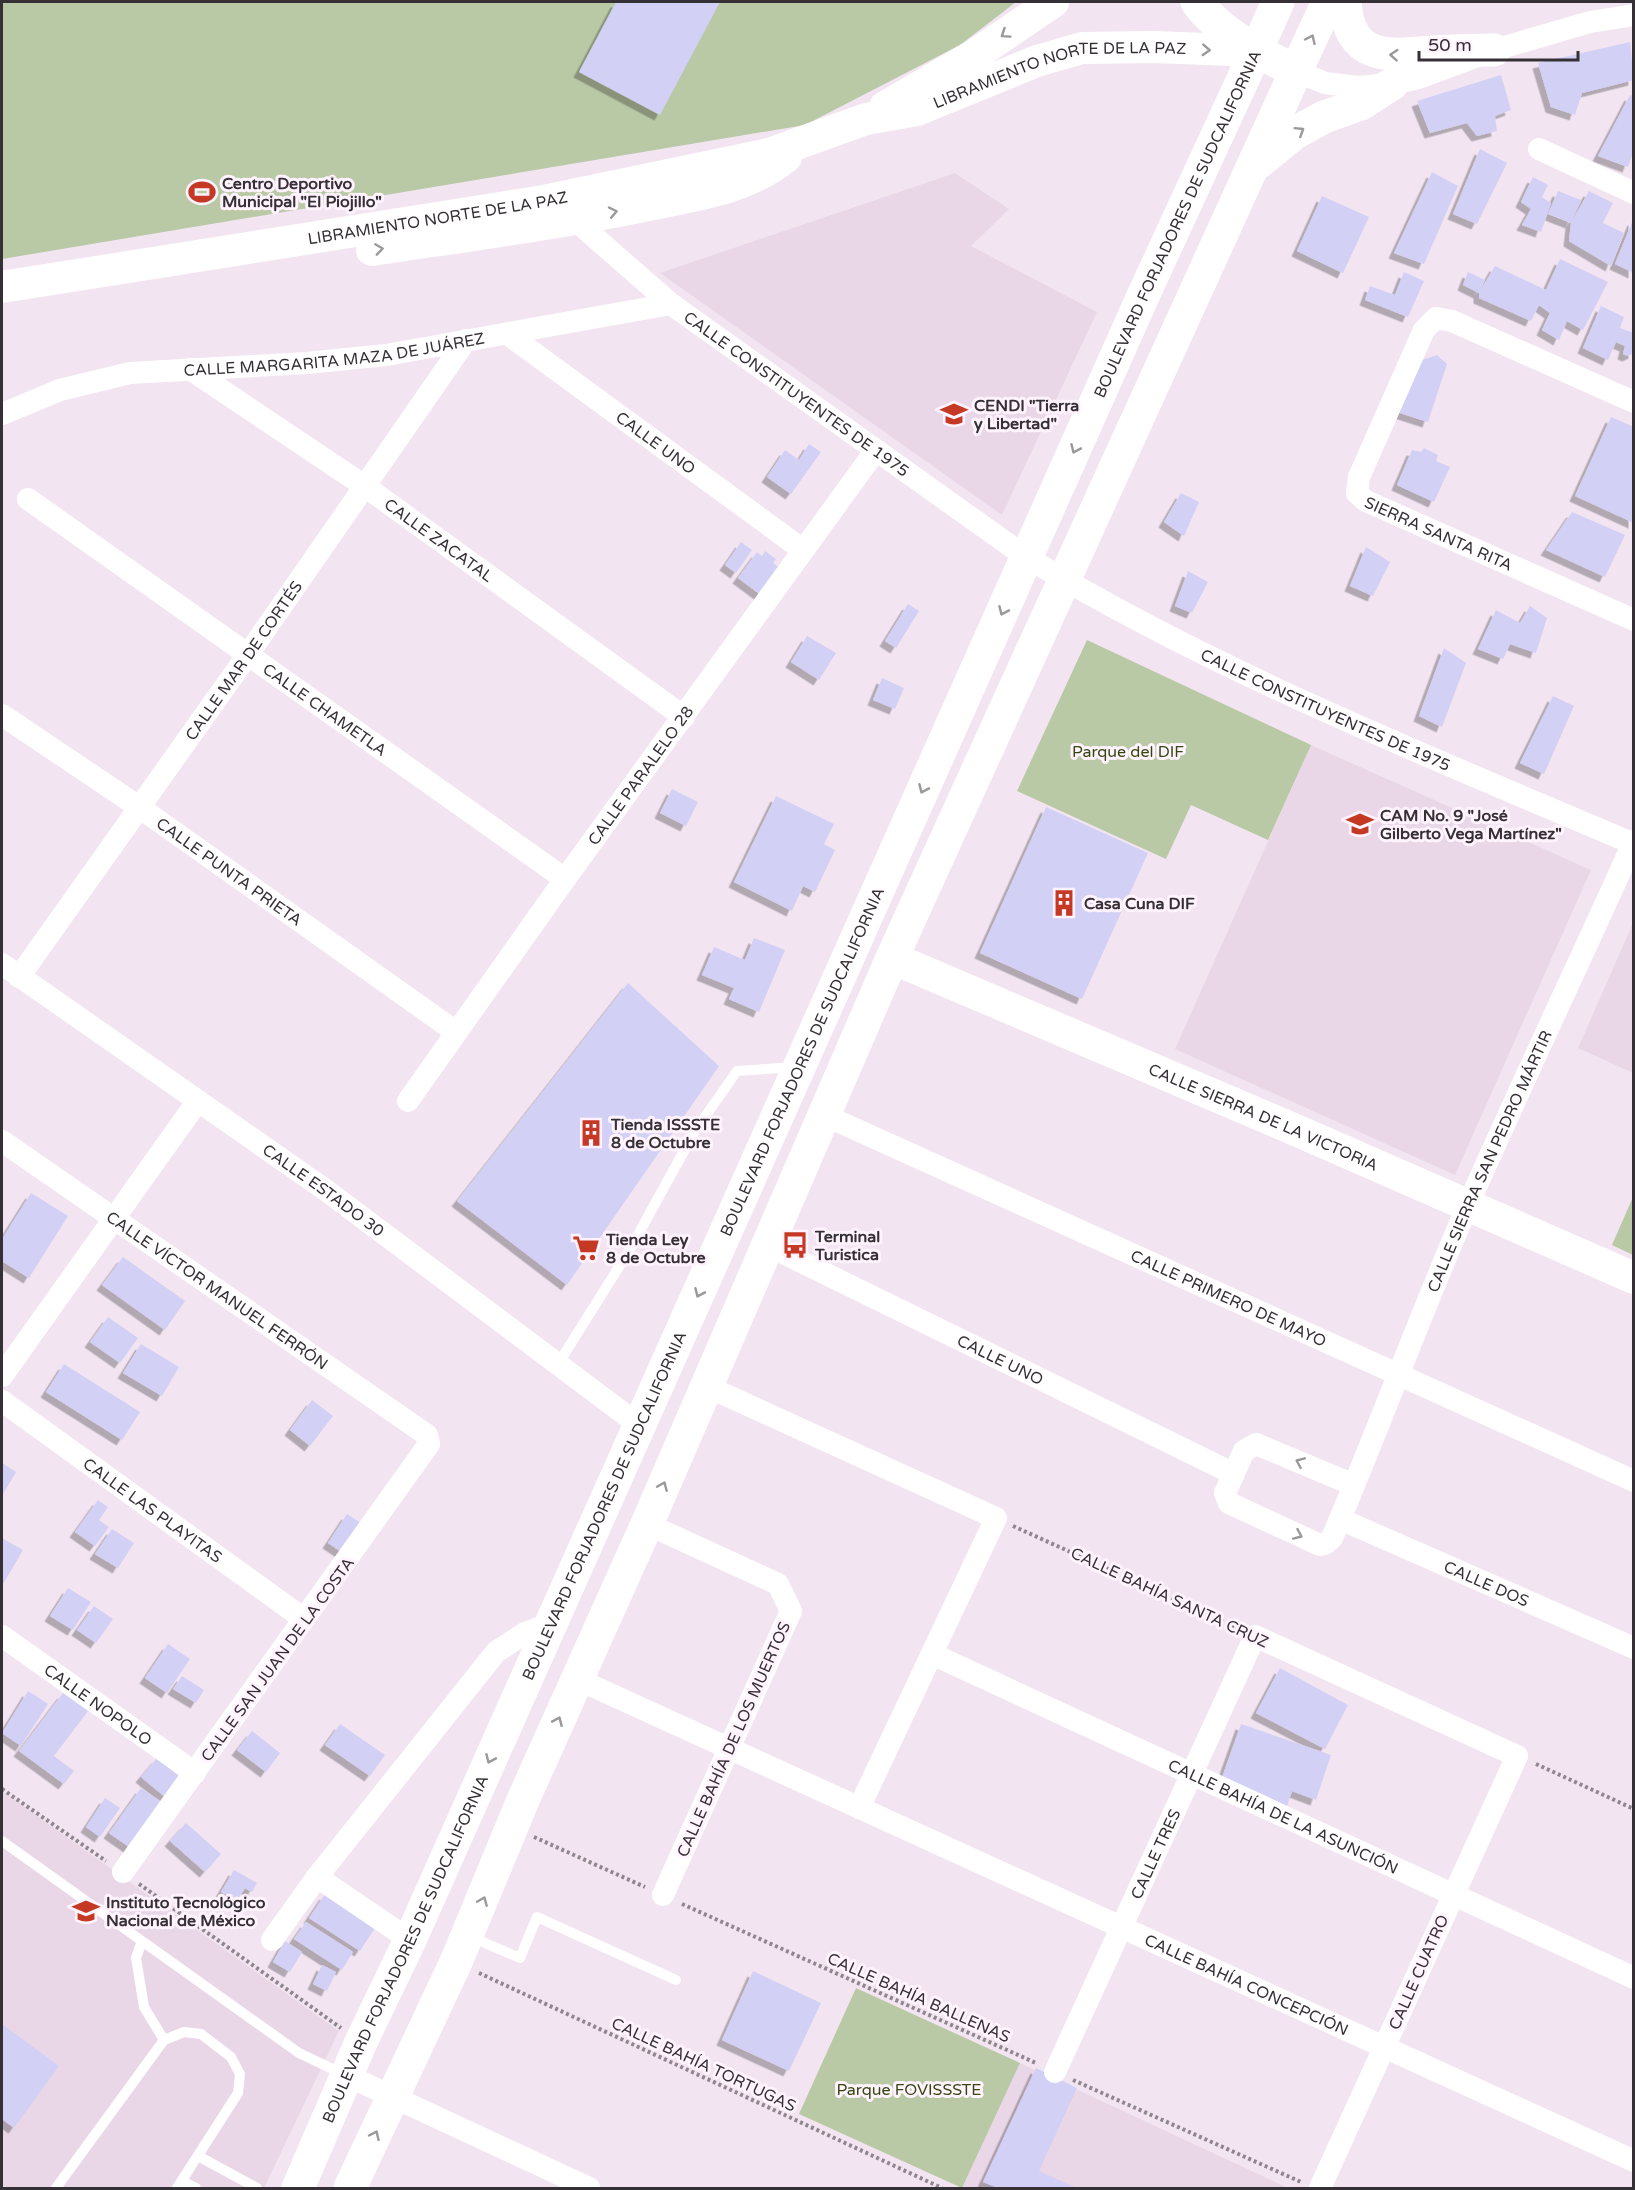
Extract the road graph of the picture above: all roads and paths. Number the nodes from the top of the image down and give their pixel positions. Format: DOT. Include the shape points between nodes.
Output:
graph roads {
  1 [pos="1053,2"];
  2 [pos="1197,2"];
  3 [pos="1278,2"];
  4 [pos="1328,2"];
  5 [pos="1345,2"];
  6 [pos="1634,15"];
  7 [pos="1494,50"];
  8 [pos="1256,51"];
  9 [pos="1296,71"];
  10 [pos="1392,84"];
  11 [pos="866,118"];
  12 [pos="805,142"];
  13 [pos="1539,149"];
  14 [pos="1254,166"];
  15 [pos="1634,193"];
  16 [pos="575,220"];
  17 [pos="114,269"];
  18 [pos="2,287"];
  19 [pos="671,304"];
  20 [pos="509,335"];
  21 [pos="466,340"];
  22 [pos="190,369"];
  23 [pos="1634,402"];
  24 [pos="2,414"];
  25 [pos="876,450"];
  26 [pos="366,486"];
  27 [pos="28,499"];
  28 [pos="803,550"];
  29 [pos="1026,557"];
  30 [pos="1064,580"];
  31 [pos="1634,620"];
  32 [pos="249,653"];
  33 [pos="2,715"];
  34 [pos="684,717"];
  35 [pos="140,807"];
  36 [pos="1633,843"];
  37 [pos="565,879"];
  38 [pos="892,958"];
  39 [pos="10,971"];
  40 [pos="456,1032"];
  41 [pos="801,1067"];
  42 [pos="408,1101"];
  43 [pos="197,1102"];
  44 [pos="824,1115"];
  45 [pos="2,1141"];
  46 [pos="1469,1205"];
  47 [pos="114,1216"];
  48 [pos="767,1245"];
  49 [pos="1634,1278"];
  50 [pos="558,1364"];
  51 [pos="1397,1374"];
  52 [pos="2,1376"];
  53 [pos="706,1386"];
  54 [pos="2,1401"];
  55 [pos="639,1425"];
  56 [pos="429,1444"];
  57 [pos="1234,1474"];
  58 [pos="1634,1481"];
  59 [pos="1354,1485"];
  60 [pos="996,1518"];
  61 [pos="1340,1519"];
  62 [pos="647,1524"];
  63 [pos="304,1618"];
  64 [pos="552,1623"];
  65 [pos="2,1636"];
  66 [pos="1255,1636"];
  67 [pos="1634,1648"];
  68 [pos="932,1654"];
  69 [pos="577,1679"];
  70 [pos="728,1748"];
  71 [pos="1517,1756"];
  72 [pos="195,1773"];
  73 [pos="1191,1776"];
  74 [pos="2,1789"];
  75 [pos="860,1808"];
  76 [pos="1634,1809"];
  77 [pos="514,1828"];
  78 [pos="2,1841"];
  79 [pos="123,1872"];
  80 [pos="317,1877"];
  81 [pos="663,1895"];
  82 [pos="1453,1896"];
  83 [pos="1122,1928"];
  84 [pos="272,1940"];
  85 [pos="142,1941"];
  86 [pos="410,1941"];
  87 [pos="462,1949"];
  88 [pos="1634,1978"];
  89 [pos="676,1980"];
  90 [pos="164,2040"];
  91 [pos="361,2042"];
  92 [pos="1384,2048"];
  93 [pos="1055,2072"];
  94 [pos="348,2076"];
  95 [pos="393,2097"];
  96 [pos="198,2156"];
  97 [pos="1634,2162"];
  98 [pos="180,2185"];
  99 [pos="1312,2186"];
  100 [pos="58,2188"];
  101 [pos="196,2188"];
  102 [pos="257,2188"];
  103 [pos="298,2188"];
  104 [pos="350,2188"];
  105 [pos="589,2188"];
  106 [pos="942,2188"];
  1 -- 11 [label="main road, LIBRAMIENTO NORTE DE LA PAZ, one-way" via="976,54"];
  2 -- 8 [label="main road"];
  3 -- 8 [label="main road, BOULEVARD FORJADORES DE SUDCALIFORNIA"];
  9 -- 4 [label="main road, one-way"];
  7 -- 5 [label="main road, one-way" via="1394,56 1371,51 1356,38 1346,20"];
  6 -- 7 [label="street" via="1590,22"];
  7 -- 10 [label="street"];
  8 -- 9 [label="main road"];
  11 -- 8 [label="main road, LIBRAMIENTO NORTE DE LA PAZ, one-way" via="917,110 1037,61 1082,48"];
  8 -- 29 [label="main road, BOULEVARD FORJADORES DE SUDCALIFORNIA, one-way"];
  9 -- 10 [label="street" via="1325,83 1358,87"];
  9 -- 14 [label="main road"];
  14 -- 10 [label="main road, one-way" via="1295,133 1361,104"];
  11 -- 12 [label="main road, LIBRAMIENTO NORTE DE LA PAZ"];
  16 -- 12 [label="main road, one-way" via="747,182"];
  12 -- 17 [label="main road, LIBRAMIENTO NORTE DE LA PAZ" via="769,154 544,201"];
  13 -- 15 [label="street"];
  14 -- 30 [label="main road"];
  17 -- 16 [label="main road, one-way" via="163,280"];
  16 -- 19 [label="street, CALLE CONSTITUYENTES DE 1975"];
  17 -- 18 [label="main road, LIBRAMIENTO NORTE DE LA PAZ"];
  19 -- 20 [label="street, CALLE MARGARITA MAZA DE JUÁREZ"];
  19 -- 25 [label="street, CALLE CONSTITUYENTES DE 1975"];
  20 -- 21 [label="street, CALLE MARGARITA MAZA DE JUÁREZ"];
  20 -- 28 [label="street, CALLE UNO"];
  21 -- 22 [label="street, CALLE MARGARITA MAZA DE JUÁREZ" via="386,355"];
  21 -- 26 [label="street, CALLE MAR DE CORTÉS"];
  22 -- 24 [label="street, CALLE MARGARITA MAZA DE JUÁREZ" via="120,376 60,390"];
  22 -- 26 [label="street, CALLE ZACATAL"];
  23 -- 31 [label="street, SIERRA SANTA RITA" via="1452,321 1436,318 1424,330 1359,477 1357,493 1366,501"];
  25 -- 28 [label="street, CALLE PARALELO 28"];
  25 -- 29 [label="street, CALLE CONSTITUYENTES DE 1975"];
  26 -- 32 [label="street, CALLE MAR DE CORTÉS"];
  26 -- 34 [label="street, CALLE ZACATAL"];
  27 -- 32 [label="street, CALLE CHAMETLA"];
  28 -- 34 [label="street, CALLE PARALELO 28"];
  29 -- 30 [label="street, CALLE CONSTITUYENTES DE 1975"];
  29 -- 41 [label="main road, BOULEVARD FORJADORES DE SUDCALIFORNIA, one-way"];
  30 -- 36 [label="street, CALLE CONSTITUYENTES DE 1975" via="1161,633 1323,710"];
  30 -- 38 [label="main road"];
  32 -- 35 [label="street, CALLE MAR DE CORTÉS"];
  32 -- 37 [label="street, CALLE CHAMETLA"];
  33 -- 35 [label="street, CALLE PUNTA PRIETA"];
  34 -- 37 [label="street, CALLE PARALELO 28"];
  35 -- 39 [label="street, CALLE MAR DE CORTÉS"];
  35 -- 40 [label="street, CALLE PUNTA PRIETA"];
  36 -- 46 [label="street, CALLE SIERRA SAN PEDRO MÁRTIR"];
  37 -- 40 [label="street, CALLE PARALELO 28"];
  38 -- 44 [label="main road"];
  38 -- 46 [label="main road, CALLE SIERRA DE LA VICTORIA"];
  39 -- 43 [label="street, CALLE ESTADO 30"];
  40 -- 42 [label="street, CALLE PARALELO 28"];
  41 -- 50 [label="lane" via="737,1071 695,1131 628,1251"];
  41 -- 55 [label="main road, BOULEVARD FORJADORES DE SUDCALIFORNIA, one-way"];
  43 -- 47 [label="street"];
  43 -- 50 [label="street, CALLE ESTADO 30" via="327,1191"];
  44 -- 48 [label="main road"];
  44 -- 51 [label="street, CALLE PRIMERO DE MAYO"];
  45 -- 47 [label="street, CALLE VÍCTOR MANUEL FERRÓN"];
  46 -- 49 [label="main road, CALLE SIERRA DE LA VICTORIA"];
  46 -- 51 [label="street, CALLE SIERRA SAN PEDRO MÁRTIR"];
  47 -- 52 [label="street"];
  47 -- 56 [label="street, CALLE VÍCTOR MANUEL FERRÓN" via="427,1436"];
  48 -- 53 [label="main road"];
  48 -- 57 [label="street, CALLE UNO"];
  50 -- 55 [label="street, CALLE ESTADO 30"];
  51 -- 58 [label="street, CALLE PRIMERO DE MAYO"];
  51 -- 59 [label="street, CALLE SIERRA SAN PEDRO MÁRTIR"];
  53 -- 60 [label="street"];
  62 -- 53 [label="main road, one-way"];
  54 -- 63 [label="street, CALLE LAS PLAYITAS"];
  55 -- 64 [label="main road, BOULEVARD FORJADORES DE SUDCALIFORNIA"];
  56 -- 63 [label="street, CALLE SAN JUAN DE LA COSTA"];
  59 -- 57 [label="street, CALLE SIERRA SAN PEDRO MÁRTIR, one-way" via="1256,1444 1244,1451"];
  57 -- 61 [label="street, CALLE SIERRA SAN PEDRO MÁRTIR, one-way" via="1225,1493 1229,1503 1320,1545 1332,1538"];
  59 -- 61 [label="street, CALLE SIERRA SAN PEDRO MÁRTIR"];
  60 -- 66 [label="path, CALLE BAHÍA SANTA CRUZ"];
  60 -- 68 [label="street"];
  61 -- 67 [label="street, CALLE DOS"];
  62 -- 69 [label="main road"];
  62 -- 70 [label="street, CALLE BAHÍA DE LOS MUERTOS" via="778,1584 791,1611"];
  63 -- 72 [label="street, CALLE SAN JUAN DE LA COSTA"];
  64 -- 80 [label="street" via="525,1633 496,1652"];
  64 -- 86 [label="main road, BOULEVARD FORJADORES DE SUDCALIFORNIA, one-way"];
  65 -- 72 [label="street, CALLE NOPOLO"];
  66 -- 71 [label="street, CALLE BAHÍA SANTA CRUZ"];
  66 -- 73 [label="street, CALLE TRES"];
  68 -- 73 [label="street, CALLE BAHÍA DE LA ASUNCIÓN"];
  68 -- 75 [label="street"];
  69 -- 70 [label="street, CALLE BAHÍA CONCEPCIÓN"];
  77 -- 69 [label="main road, one-way"];
  70 -- 75 [label="street, CALLE BAHÍA CONCEPCIÓN"];
  70 -- 81 [label="street, CALLE BAHÍA DE LOS MUERTOS"];
  71 -- 76 [label="path"];
  71 -- 82 [label="street, CALLE CUATRO"];
  72 -- 79 [label="street, CALLE SAN JUAN DE LA COSTA"];
  73 -- 82 [label="street, CALLE BAHÍA DE LA ASUNCIÓN"];
  73 -- 83 [label="street, CALLE TRES"];
  74 -- 79 [label="path"];
  75 -- 83 [label="street, CALLE BAHÍA CONCEPCIÓN"];
  77 -- 81 [label="path, CALLE BAHÍA BALLENAS"];
  87 -- 77 [label="main road, one-way"];
  78 -- 85 [label="lane"];
  79 -- 91 [label="path"];
  80 -- 84 [label="street"];
  80 -- 86 [label="street"];
  81 -- 93 [label="path, CALLE BAHÍA BALLENAS"];
  82 -- 88 [label="street, CALLE BAHÍA DE LA ASUNCIÓN"];
  82 -- 92 [label="street, CALLE CUATRO"];
  83 -- 92 [label="street, CALLE BAHÍA CONCEPCIÓN"];
  83 -- 93 [label="street, CALLE TRES"];
  85 -- 90 [label="lane" via="136,1958 144,2007"];
  85 -- 94 [label="lane" via="299,2053"];
  86 -- 91 [label="main road, BOULEVARD FORJADORES DE SUDCALIFORNIA"];
  87 -- 89 [label="lane" via="520,1958 537,1917"];
  87 -- 95 [label="main road"];
  87 -- 106 [label="path, CALLE BAHÍA TORTUGAS"];
  90 -- 96 [label="lane" via="184,2032 201,2034 231,2057 240,2074 238,2093"];
  90 -- 100 [label="lane"];
  91 -- 94 [label="main road, BOULEVARD FORJADORES DE SUDCALIFORNIA"];
  92 -- 97 [label="street, CALLE BAHÍA CONCEPCIÓN"];
  92 -- 99 [label="street, CALLE CUATRO"];
  93 -- 99 [label="path, CALLE BAHÍA BALLENAS"];
  94 -- 95 [label="street"];
  94 -- 103 [label="main road, BOULEVARD FORJADORES DE SUDCALIFORNIA"];
  104 -- 95 [label="main road, one-way"];
  95 -- 105 [label="street"];
  96 -- 98 [label="lane"];
  96 -- 102 [label="lane"];
  98 -- 101 [label="lane"];
}
